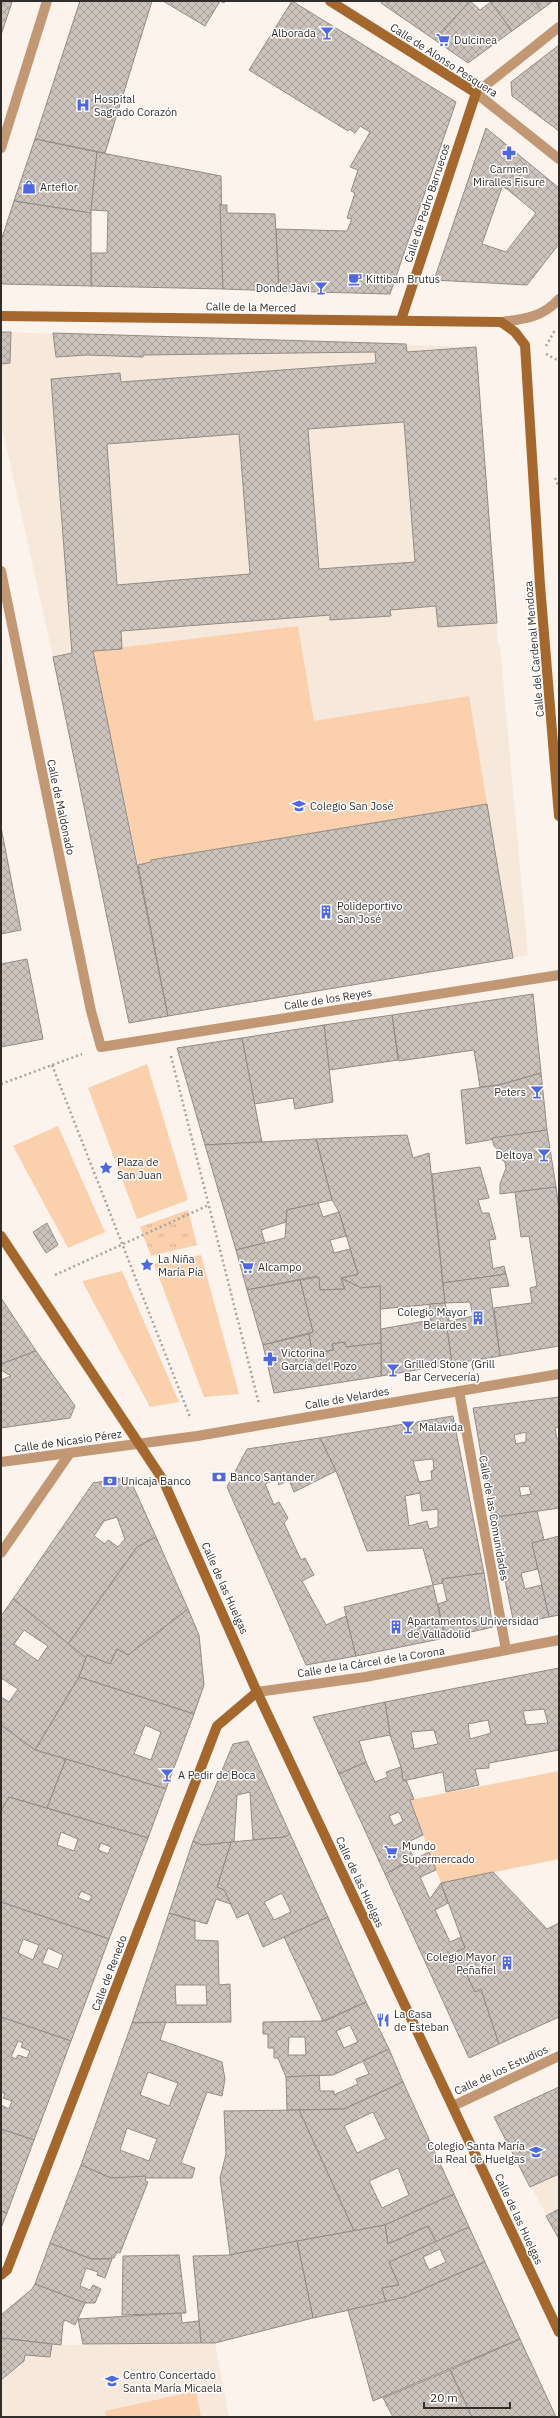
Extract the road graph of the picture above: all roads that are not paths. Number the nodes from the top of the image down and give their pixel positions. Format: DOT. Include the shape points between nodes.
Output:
graph roads {
  1 [pos="47,1"];
  2 [pos="330,1"];
  3 [pos="559,27"];
  4 [pos="476,93"];
  5 [pos="1,148"];
  6 [pos="559,159"];
  7 [pos="559,299"];
  8 [pos="1,316"];
  9 [pos="401,320"];
  10 [pos="501,322"];
  11 [pos="1,571"];
  12 [pos="559,816"];
  13 [pos="559,975"];
  14 [pos="101,1047"];
  15 [pos="1,1236"];
  16 [pos="559,1374"];
  17 [pos="459,1391"];
  18 [pos="138,1444"];
  19 [pos="70,1453"];
  20 [pos="1,1462"];
  21 [pos="1,1553"];
  22 [pos="559,1640"];
  23 [pos="506,1650"];
  24 [pos="257,1692"];
  25 [pos="559,2056"];
  26 [pos="453,2106"];
  27 [pos="1,2275"];
  28 [pos="559,2332"];
  1 -- 5 [label="street"];
  2 -- 4 [label="street, Calle de Alonso Pesquera"];
  3 -- 4 [label="street"];
  4 -- 6 [label="street, Calle de Alonso Pesquera"];
  4 -- 9 [label="street, Calle de Pedro Barruecos"];
  7 -- 10 [label="street" via="549,310 525,319"];
  8 -- 9 [label="street, Calle de la Merced"];
  9 -- 10 [label="street, Calle de la Merced"];
  10 -- 12 [label="street, Calle del Cardenal Mendoza" via="515,332 525,344"];
  11 -- 14 [label="street, Calle de Maldonado" via="91,1011"];
  13 -- 14 [label="street, Calle de los Reyes"];
  15 -- 18 [label="street"];
  16 -- 17 [label="street, Calle de Velardes"];
  17 -- 18 [label="street, Calle de Velardes"];
  17 -- 23 [label="street, Calle de las Comunidades"];
  18 -- 19 [label="street, Calle de Nicasio Pérez"];
  18 -- 24 [label="street, Calle de las Huelgas" via="164,1480"];
  19 -- 20 [label="street, Calle de Nicasio Pérez"];
  19 -- 21 [label="street"];
  22 -- 23 [label="street, Calle de la Cárcel de la Corona"];
  23 -- 24 [label="street, Calle de la Cárcel de la Corona" via="365,1677"];
  24 -- 26 [label="street, Calle de las Huelgas"];
  24 -- 27 [label="street, Calle de Renedo" via="216,1726 7,2270"];
  25 -- 26 [label="street, Calle de los Estudios"];
  26 -- 28 [label="street, Calle de las Huelgas"];
}
